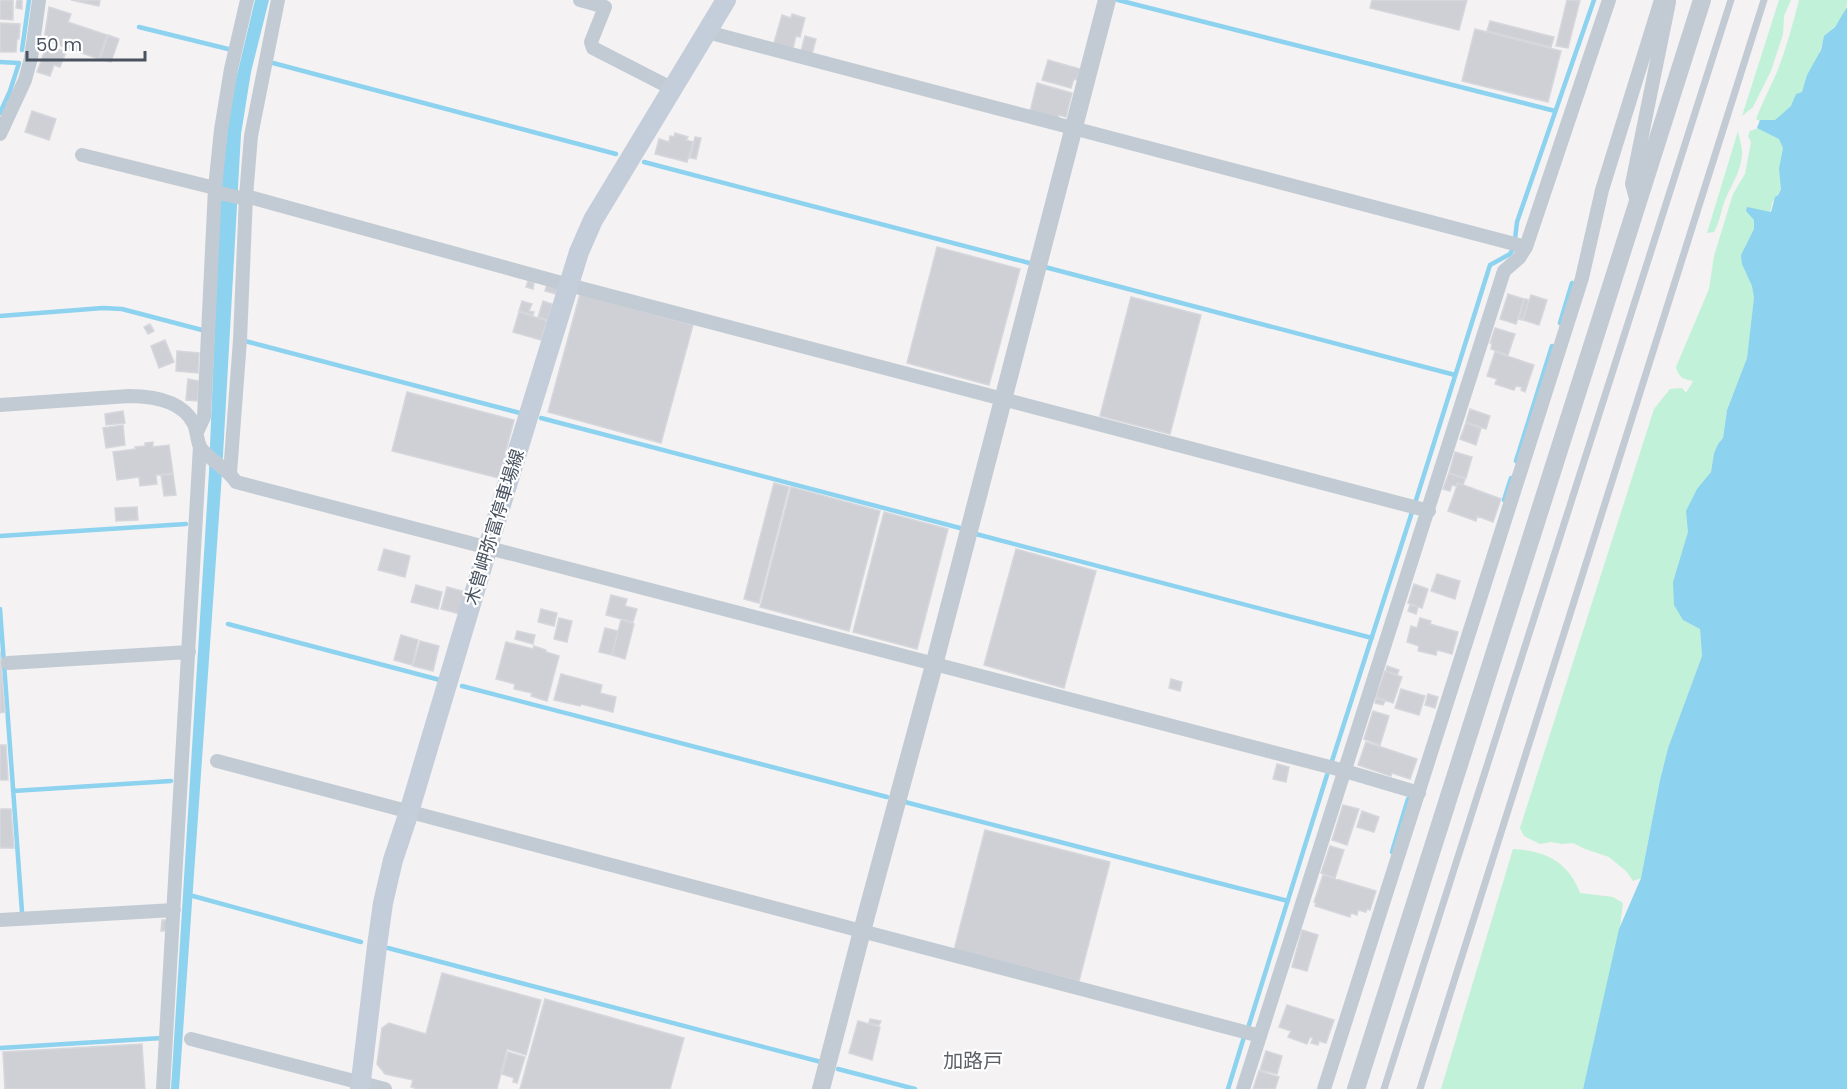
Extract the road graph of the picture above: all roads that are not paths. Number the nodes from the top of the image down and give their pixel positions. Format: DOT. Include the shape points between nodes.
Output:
graph roads {
  1 [pos="39,0"];
  2 [pos="247,0"];
  3 [pos="278,0"];
  4 [pos="580,0"];
  5 [pos="726,0"];
  6 [pos="1107,0"];
  7 [pos="1609,0"];
  8 [pos="1666,0"];
  9 [pos="1702,0"];
  10 [pos="1731,0"];
  11 [pos="1764,0"];
  12 [pos="707,32"];
  13 [pos="673,88"];
  14 [pos="1074,129"];
  15 [pos="0,134"];
  16 [pos="82,155"];
  17 [pos="216,191"];
  18 [pos="245,198"];
  19 [pos="1637,202"];
  20 [pos="1526,247"];
  21 [pos="569,285"];
  22 [pos="1003,398"];
  23 [pos="0,405"];
  24 [pos="197,432"];
  25 [pos="203,449"];
  26 [pos="230,473"];
  27 [pos="1429,511"];
  28 [pos="488,547"];
  29 [pos="189,652"];
  30 [pos="8,663"];
  31 [pos="934,665"];
  32 [pos="217,761"];
  33 [pos="1345,771"];
  34 [pos="1419,793"];
  35 [pos="409,812"];
  36 [pos="174,910"];
  37 [pos="0,920"];
  38 [pos="862,931"];
  39 [pos="1260,1035"];
  40 [pos="191,1039"];
  41 [pos="360,1086"];
  42 [pos="164,1089"];
  43 [pos="385,1089"];
  44 [pos="821,1089"];
  45 [pos="1243,1089"];
  46 [pos="1324,1089"];
  47 [pos="1356,1089"];
  48 [pos="1384,1089"];
  49 [pos="1420,1089"];
  1 -- 15 [label="street" via="25,80"];
  2 -- 17 [label="street" via="229,79"];
  3 -- 18 [label="street" via="251,136"];
  4 -- 13 [label="street" via="605,7 591,42 593,48"];
  5 -- 12 [label="main road, 木曽岬弥富停車場線"];
  6 -- 14 [label="street"];
  7 -- 20 [label="street"];
  8 -- 19 [label="street" via="1632,184"];
  8 -- 34 [label="street" via="1602,190 1582,278"];
  9 -- 19 [label="street"];
  10 -- 48 [label="lane"];
  11 -- 49 [label="lane"];
  12 -- 13 [label="main road, 木曽岬弥富停車場線"];
  12 -- 14 [label="street"];
  13 -- 21 [label="main road, 木曽岬弥富停車場線" via="593,220"];
  14 -- 20 [label="street"];
  14 -- 22 [label="street"];
  16 -- 17 [label="street"];
  17 -- 18 [label="street"];
  17 -- 24 [label="street" via="204,417"];
  18 -- 21 [label="street"];
  18 -- 26 [label="street"];
  19 -- 47 [label="street"];
  20 -- 27 [label="street" via="1504,271"];
  21 -- 22 [label="street"];
  21 -- 28 [label="main road, 木曽岬弥富停車場線"];
  22 -- 27 [label="street"];
  22 -- 31 [label="street"];
  23 -- 24 [label="street" via="148,396 180,409"];
  24 -- 25 [label="street"];
  25 -- 26 [label="street"];
  25 -- 29 [label="street"];
  26 -- 28 [label="street" via="236,483"];
  27 -- 33 [label="street"];
  28 -- 31 [label="street"];
  28 -- 35 [label="main road, 木曽岬弥富停車場線"];
  29 -- 30 [label="street"];
  29 -- 36 [label="street"];
  31 -- 33 [label="street"];
  31 -- 38 [label="street"];
  32 -- 35 [label="street"];
  33 -- 34 [label="street"];
  33 -- 39 [label="street"];
  34 -- 46 [label="street"];
  35 -- 38 [label="street"];
  35 -- 41 [label="main road, 木曽岬弥富停車場線" via="384,903"];
  36 -- 37 [label="street"];
  36 -- 42 [label="street"];
  38 -- 39 [label="street"];
  38 -- 44 [label="street"];
  39 -- 45 [label="street"];
  40 -- 41 [label="street"];
  41 -- 43 [label="street"];
}
